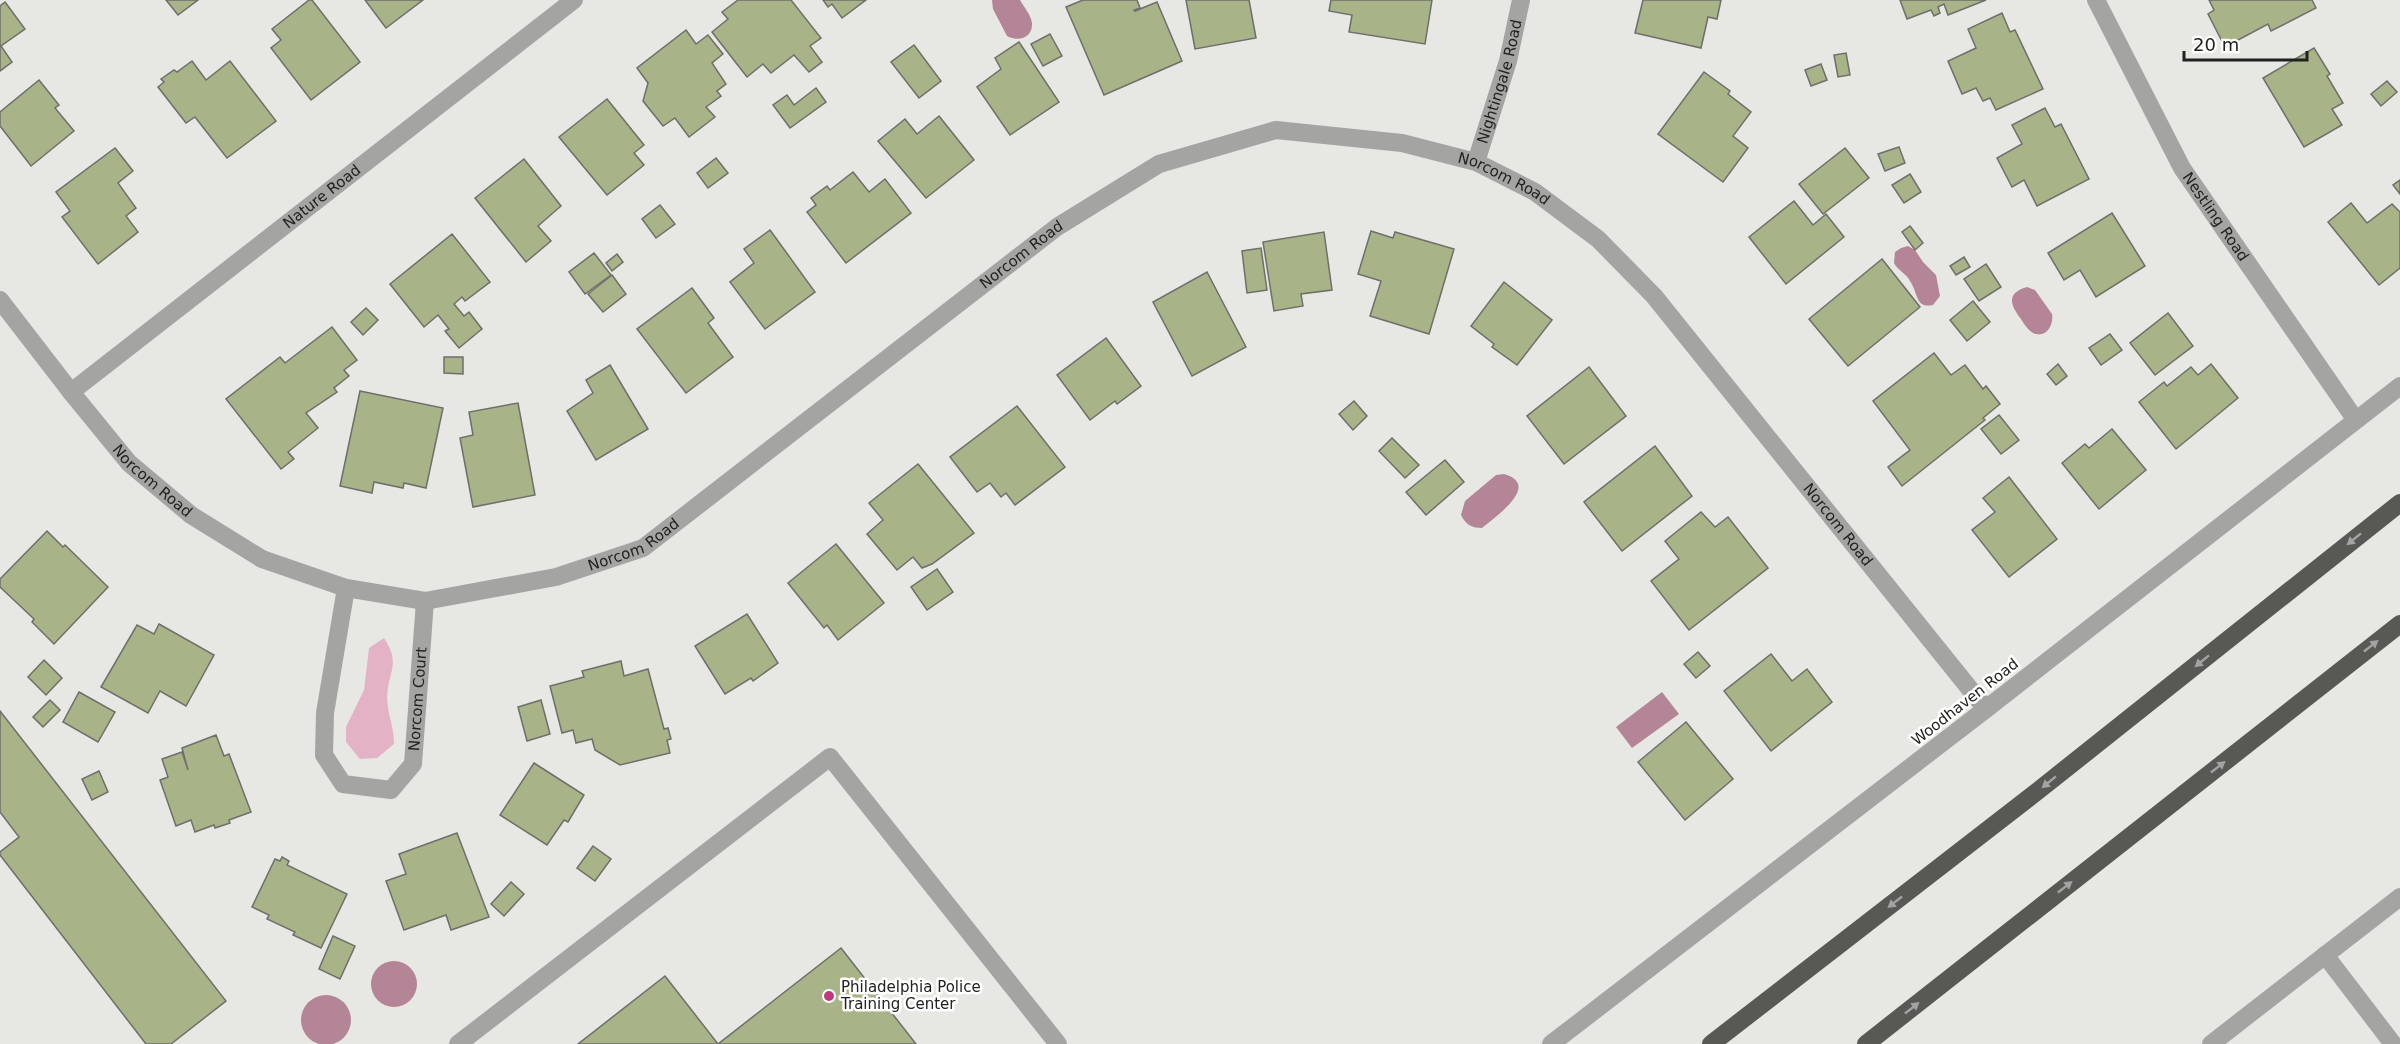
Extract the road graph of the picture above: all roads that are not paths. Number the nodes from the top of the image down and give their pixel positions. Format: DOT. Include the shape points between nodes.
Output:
graph roads {
  1 [pos="574,0"];
  2 [pos="1521,0"];
  3 [pos="2096,0"];
  4 [pos="1476,162"];
  5 [pos="0,300"];
  6 [pos="2400,386"];
  7 [pos="71,392"];
  8 [pos="2355,419"];
  9 [pos="2400,503"];
  10 [pos="346,588"];
  11 [pos="425,601"];
  12 [pos="2400,624"];
  13 [pos="1986,709"];
  14 [pos="2400,897"];
  15 [pos="2325,955"];
  16 [pos="458,1044"];
  17 [pos="1058,1044"];
  18 [pos="1551,1044"];
  19 [pos="1712,1044"];
  20 [pos="1866,1044"];
  21 [pos="2211,1044"];
  22 [pos="2393,1044"];
  1 -- 7 [label="street, Nature Road"];
  2 -- 4 [label="street, Nightingale Road" via="1508,61"];
  3 -- 8 [label="street, Nestling Road" via="2182,168"];
  4 -- 11 [label="street, Norcom Road" via="1402,143 1276,130 1159,164 1057,227 643,548 556,577"];
  4 -- 13 [label="street, Norcom Road" via="1535,192 1598,239 1654,296"];
  5 -- 7 [label="street, Norcom Road"];
  6 -- 8 [label="street, Woodhaven Road"];
  7 -- 10 [label="street, Norcom Road" via="129,462 191,515 262,559"];
  8 -- 13 [label="street, Woodhaven Road"];
  9 -- 19 [label="highway, one-way"];
  10 -- 11 [label="street, Norcom Road"];
  10 -- 11 [label="street, Norcom Court" via="325,713 324,745 324,755 343,784 391,790 413,764"];
  20 -- 12 [label="highway, one-way"];
  13 -- 18 [label="street, Woodhaven Road"];
  14 -- 15 [label="street"];
  15 -- 21 [label="street"];
  15 -- 22 [label="street"];
  16 -- 17 [label="street" via="830,757"];
}
